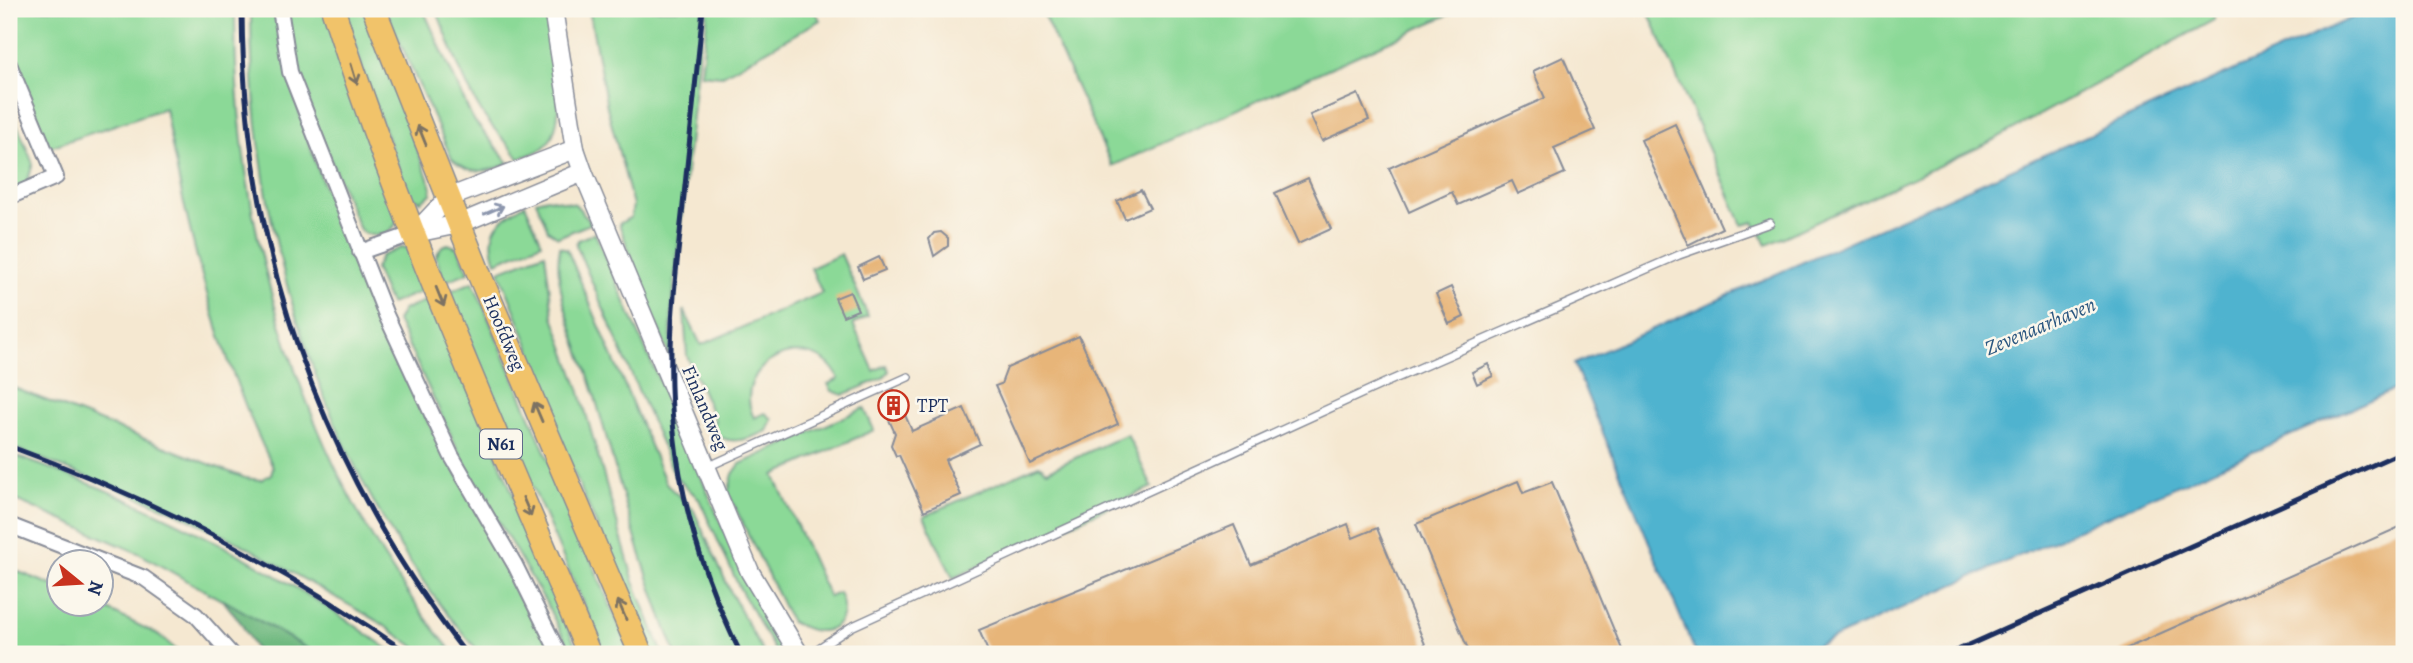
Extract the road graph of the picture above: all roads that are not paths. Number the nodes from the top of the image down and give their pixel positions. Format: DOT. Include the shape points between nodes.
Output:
graph roads {
  1 [pos="280,9"];
  2 [pos="333,9"];
  3 [pos="374,9"];
  4 [pos="553,9"];
  5 [pos="9,64"];
  6 [pos="575,149"];
  7 [pos="583,172"];
  8 [pos="9,197"];
  9 [pos="448,198"];
  10 [pos="1770,223"];
  11 [pos="459,224"];
  12 [pos="415,233"];
  13 [pos="360,252"];
  14 [pos="908,377"];
  15 [pos="707,467"];
  16 [pos="9,525"];
  17 [pos="231,654"];
  18 [pos="559,654"];
  19 [pos="589,654"];
  20 [pos="641,654"];
  21 [pos="799,654"];
  22 [pos="810,654"];
  1 -- 13 [label="street" via="290,72"];
  2 -- 12 [label="main road, N61, one-way" via="359,91"];
  9 -- 3 [label="main road, Hoofdweg / N61, one-way"];
  4 -- 6 [label="street, Finlandweg"];
  5 -- 8 [label="street" via="56,177"];
  6 -- 7 [label="street, Finlandweg"];
  6 -- 9 [label="street"];
  11 -- 7 [label="street, one-way"];
  7 -- 15 [label="street, Finlandweg"];
  9 -- 11 [label="main road, Hoofdweg / N61"];
  9 -- 12 [label="street"];
  10 -- 22 [label="lane" via="1679,255 1385,383 851,627"];
  11 -- 12 [label="street"];
  20 -- 11 [label="main road, Hoofdweg / N61, one-way"];
  12 -- 13 [label="street"];
  12 -- 19 [label="main road, N61, one-way"];
  13 -- 18 [label="street" via="451,455 515,565"];
  14 -- 15 [label="lane"];
  15 -- 21 [label="street, Finlandweg" via="750,572"];
  16 -- 17 [label="street" via="144,578 196,615"];
}
